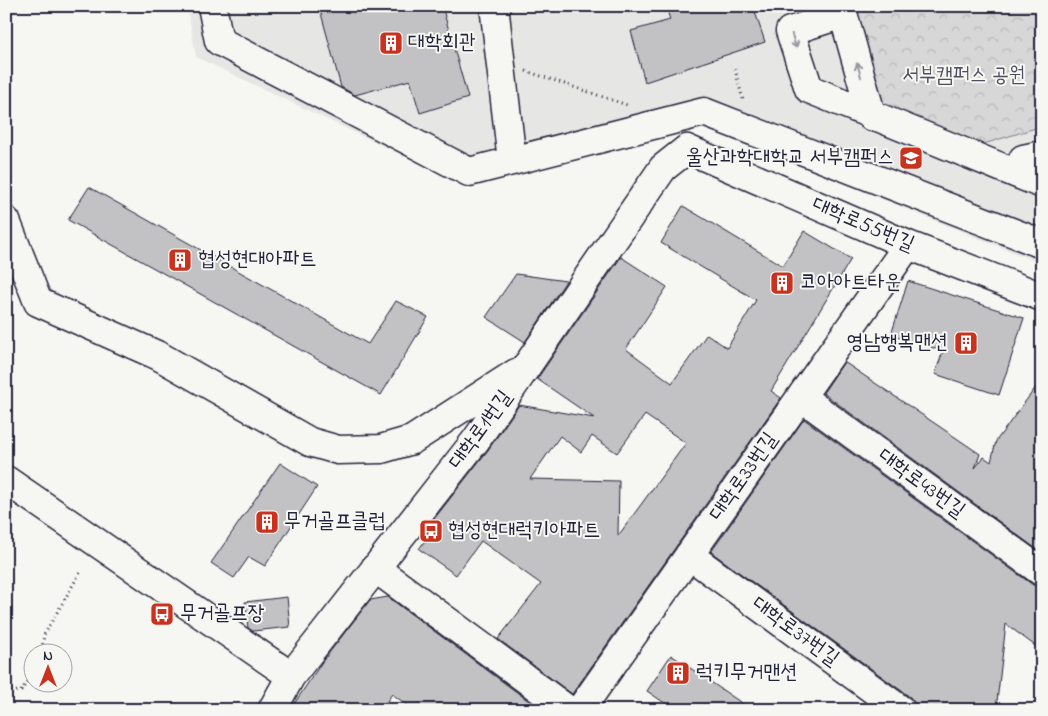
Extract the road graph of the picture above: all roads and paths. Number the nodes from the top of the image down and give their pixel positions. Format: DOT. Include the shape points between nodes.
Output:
graph roads {
  1 [pos="212,6"];
  2 [pos="496,6"];
  3 [pos="842,10"];
  4 [pos="501,63"];
  5 [pos="636,108"];
  6 [pos="872,116"];
  7 [pos="687,149"];
  8 [pos="1042,155"];
  9 [pos="512,161"];
  10 [pos="1031,179"];
  11 [pos="6,221"];
  12 [pos="1042,244"];
  13 [pos="908,245"];
  14 [pos="1042,297"];
  15 [pos="528,364"];
  16 [pos="801,397"];
  17 [pos="6,480"];
  18 [pos="689,555"];
  19 [pos="375,568"];
  20 [pos="81,571"];
  21 [pos="1042,572"];
  22 [pos="43,644"];
  23 [pos="291,676"];
  24 [pos="22,689"];
  25 [pos="6,692"];
  26 [pos="272,710"];
  27 [pos="568,710"];
  28 [pos="580,710"];
  29 [pos="901,710"];
  1 -- 9 [label="street" via="219,41 469,172"];
  2 -- 4 [label="street"];
  6 -- 3 [label="street, one-way"];
  3 -- 6 [label="street, one-way" via="790,31 809,89"];
  4 -- 5 [label="path"];
  4 -- 9 [label="street"];
  6 -- 10 [label="street"];
  7 -- 13 [label="street, 대학로55번길"];
  7 -- 15 [label="street, 대학로1번길" via="663,168"];
  8 -- 10 [label="street" via="1023,158"];
  9 -- 12 [label="street" via="704,112"];
  11 -- 15 [label="street" via="38,302 159,356 310,442 338,450 381,449 412,440"];
  13 -- 14 [label="street, 대학로55번길"];
  13 -- 16 [label="street, 대학로33번길"];
  15 -- 19 [label="street, 대학로1번길" via="476,440"];
  16 -- 18 [label="street, 대학로33번길"];
  16 -- 21 [label="street, 대학로43번길"];
  17 -- 23 [label="street"];
  18 -- 28 [label="street, 대학로33번길"];
  18 -- 29 [label="street, 대학로37번길"];
  19 -- 23 [label="street, 대학로1번길"];
  19 -- 27 [label="street"];
  20 -- 22 [label="path" via="44,635"];
  23 -- 26 [label="street, 대학로1번길"];
  24 -- 25 [label="path"];
}
